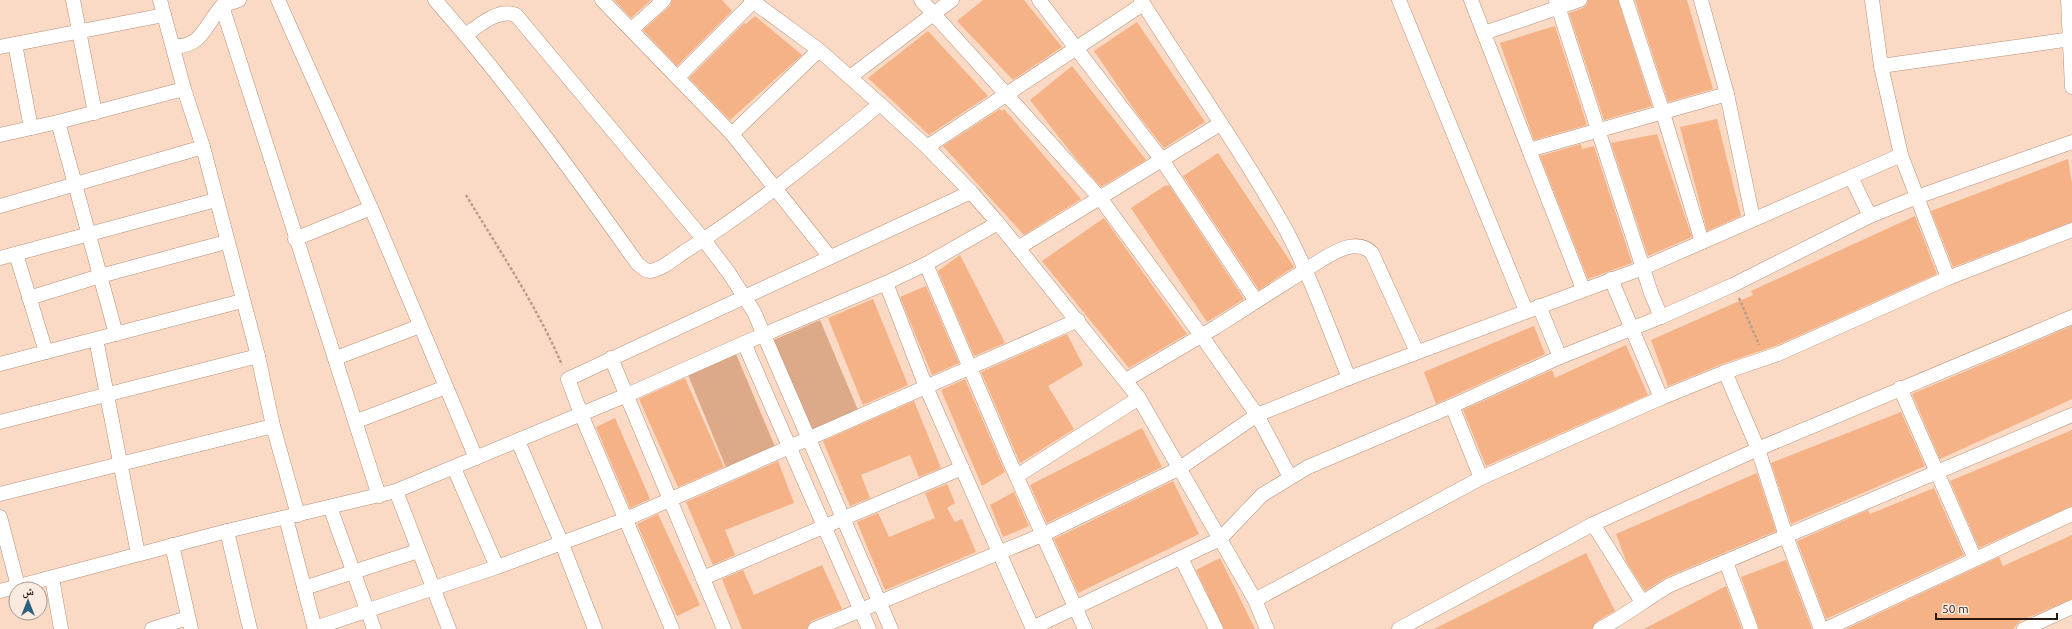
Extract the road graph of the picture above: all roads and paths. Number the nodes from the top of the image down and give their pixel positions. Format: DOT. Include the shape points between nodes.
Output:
graph roads {
  1 [pos="73,0"];
  2 [pos="160,0"];
  3 [pos="240,0"];
  4 [pos="278,0"];
  5 [pos="435,0"];
  6 [pos="602,0"];
  7 [pos="664,0"];
  8 [pos="921,0"];
  9 [pos="952,0"];
  10 [pos="1039,0"];
  11 [pos="1399,0"];
  12 [pos="1471,0"];
  13 [pos="1580,0"];
  14 [pos="1626,0"];
  15 [pos="1702,0"];
  16 [pos="1872,0"];
  17 [pos="2070,0"];
  18 [pos="753,1"];
  19 [pos="1142,2"];
  20 [pos="1558,4"];
  21 [pos="222,6"];
  22 [pos="933,13"];
  23 [pos="164,15"];
  24 [pos="631,30"];
  25 [pos="80,32"];
  26 [pos="1484,33"];
  27 [pos="466,35"];
  28 [pos="2070,39"];
  29 [pos="15,44"];
  30 [pos="174,46"];
  31 [pos="0,47"];
  32 [pos="1076,49"];
  33 [pos="819,50"];
  34 [pos="1880,66"];
  35 [pos="678,77"];
  36 [pos="850,77"];
  37 [pos="2072,87"];
  38 [pos="184,89"];
  39 [pos="1007,94"];
  40 [pos="1727,94"];
  41 [pos="880,104"];
  42 [pos="95,113"];
  43 [pos="1663,113"];
  44 [pos="58,122"];
  45 [pos="1220,124"];
  46 [pos="31,128"];
  47 [pos="1598,130"];
  48 [pos="732,134"];
  49 [pos="0,135"];
  50 [pos="2072,142"];
  51 [pos="203,147"];
  52 [pos="927,147"];
  53 [pos="1529,150"];
  54 [pos="1901,155"];
  55 [pos="1162,160"];
  56 [pos="1851,177"];
  57 [pos="75,184"];
  58 [pos="777,189"];
  59 [pos="971,192"];
  60 [pos="466,195"];
  61 [pos="1917,197"];
  62 [pos="1100,198"];
  63 [pos="216,200"];
  64 [pos="0,206"];
  65 [pos="371,208"];
  66 [pos="1870,216"];
  67 [pos="1753,219"];
  68 [pos="998,223"];
  69 [pos="2072,230"];
  70 [pos="89,235"];
  71 [pos="295,239"];
  72 [pos="704,240"];
  73 [pos="226,242"];
  74 [pos="1702,242"];
  75 [pos="1018,248"];
  76 [pos="16,254"];
  77 [pos="830,257"];
  78 [pos="0,258"];
  79 [pos="926,264"];
  80 [pos="1643,268"];
  81 [pos="1304,270"];
  82 [pos="100,276"];
  83 [pos="1948,278"];
  84 [pos="1611,279"];
  85 [pos="886,283"];
  86 [pos="1733,285"];
  87 [pos="1583,290"];
  88 [pos="744,296"];
  89 [pos="30,298"];
  90 [pos="242,301"];
  91 [pos="1256,301"];
  92 [pos="1532,308"];
  93 [pos="2072,316"];
  94 [pos="1661,317"];
  95 [pos="1078,320"];
  96 [pos="420,326"];
  97 [pos="1631,328"];
  98 [pos="116,334"];
  99 [pos="764,335"];
  100 [pos="1201,335"];
  101 [pos="96,339"];
  102 [pos="744,343"];
  103 [pos="46,352"];
  104 [pos="1417,352"];
  105 [pos="258,356"];
  106 [pos="1560,357"];
  107 [pos="336,358"];
  108 [pos="611,358"];
  109 [pos="1764,358"];
  110 [pos="0,364"];
  111 [pos="970,368"];
  112 [pos="1725,372"];
  113 [pos="1349,378"];
  114 [pos="568,379"];
  115 [pos="1126,380"];
  116 [pos="446,387"];
  117 [pos="926,387"];
  118 [pos="1900,388"];
  119 [pos="108,394"];
  120 [pos="627,395"];
  121 [pos="1139,398"];
  122 [pos="1661,398"];
  123 [pos="1452,406"];
  124 [pos="581,414"];
  125 [pos="2072,414"];
  126 [pos="1257,415"];
  127 [pos="357,421"];
  128 [pos="0,422"];
  129 [pos="273,426"];
  130 [pos="809,439"];
  131 [pos="518,441"];
  132 [pos="788,448"];
  133 [pos="1758,449"];
  134 [pos="476,458"];
  135 [pos="122,463"];
  136 [pos="454,468"];
  137 [pos="962,468"];
  138 [pos="1180,468"];
  139 [pos="1936,472"];
  140 [pos="1017,476"];
  141 [pos="1290,477"];
  142 [pos="1481,478"];
  143 [pos="396,491"];
  144 [pos="0,494"];
  145 [pos="379,496"];
  146 [pos="670,498"];
  147 [pos="330,507"];
  148 [pos="2072,514"];
  149 [pos="292,516"];
  150 [pos="0,517"];
  151 [pos="843,518"];
  152 [pos="626,519"];
  153 [pos="1593,524"];
  154 [pos="825,526"];
  155 [pos="228,531"];
  156 [pos="1042,535"];
  157 [pos="1786,536"];
  158 [pos="1220,539"];
  159 [pos="562,544"];
  160 [pos="172,545"];
  161 [pos="418,551"];
  162 [pos="999,552"];
  163 [pos="138,554"];
  164 [pos="1181,558"];
  165 [pos="1974,559"];
  166 [pos="1726,562"];
  167 [pos="497,567"];
  168 [pos="354,573"];
  169 [pos="52,578"];
  170 [pos="703,578"];
  171 [pos="17,581"];
  172 [pos="39,581"];
  173 [pos="304,588"];
  174 [pos="433,589"];
  175 [pos="1255,600"];
  176 [pos="879,602"];
  177 [pos="1642,602"];
  178 [pos="1076,607"];
  179 [pos="2072,607"];
  180 [pos="860,609"];
  181 [pos="368,611"];
  182 [pos="189,624"];
  183 [pos="1413,626"];
  184 [pos="315,628"];
  185 [pos="591,628"];
  186 [pos="1033,628"];
  187 [pos="61,629"];
  188 [pos="152,629"];
  189 [pos="250,629"];
  190 [pos="374,629"];
  191 [pos="449,629"];
  192 [pos="672,629"];
  193 [pos="724,629"];
  194 [pos="815,629"];
  195 [pos="869,629"];
  196 [pos="891,629"];
  197 [pos="1085,629"];
  198 [pos="1216,629"];
  199 [pos="1267,629"];
  200 [pos="1399,629"];
  201 [pos="1600,629"];
  202 [pos="1751,629"];
  203 [pos="1821,629"];
  204 [pos="1826,629"];
  205 [pos="2024,629"];
  1 -- 25 [label="street"];
  2 -- 23 [label="street"];
  3 -- 21 [label="street"];
  4 -- 65 [label="street"];
  5 -- 27 [label="street"];
  6 -- 24 [label="street"];
  7 -- 24 [label="street"];
  8 -- 22 [label="street"];
  9 -- 22 [label="street"];
  10 -- 32 [label="street"];
  11 -- 92 [label="street"];
  12 -- 26 [label="street"];
  13 -- 20 [label="street"];
  14 -- 43 [label="street"];
  15 -- 40 [label="street"];
  16 -- 34 [label="street"];
  17 -- 28 [label="street"];
  18 -- 33 [label="street"];
  18 -- 35 [label="street"];
  19 -- 32 [label="street"];
  19 -- 45 [label="street"];
  20 -- 26 [label="street"];
  20 -- 47 [label="street"];
  21 -- 30 [label="street" via="198,40 186,46"];
  21 -- 71 [label="street"];
  22 -- 36 [label="street"];
  22 -- 39 [label="street"];
  23 -- 25 [label="street"];
  23 -- 30 [label="street"];
  24 -- 35 [label="street"];
  25 -- 29 [label="street"];
  25 -- 42 [label="street"];
  26 -- 53 [label="street"];
  27 -- 72 [label="street" via="492,17 507,13 516,15"];
  27 -- 72 [label="street" via="641,266 650,271 655,269"];
  28 -- 34 [label="street"];
  28 -- 37 [label="street"];
  29 -- 31 [label="street"];
  29 -- 46 [label="street"];
  30 -- 38 [label="street"];
  32 -- 39 [label="street"];
  32 -- 55 [label="street"];
  33 -- 36 [label="street"];
  33 -- 48 [label="street"];
  34 -- 54 [label="street"];
  35 -- 48 [label="street"];
  36 -- 41 [label="street"];
  38 -- 42 [label="street"];
  38 -- 51 [label="street"];
  39 -- 52 [label="street"];
  39 -- 62 [label="street"];
  40 -- 43 [label="street"];
  40 -- 67 [label="street"];
  41 -- 52 [label="street"];
  41 -- 58 [label="street"];
  42 -- 44 [label="street"];
  43 -- 47 [label="street"];
  43 -- 74 [label="street"];
  44 -- 46 [label="street"];
  44 -- 57 [label="street"];
  45 -- 55 [label="street"];
  45 -- 81 [label="street" via="1286,230"];
  46 -- 49 [label="street"];
  47 -- 53 [label="street"];
  47 -- 80 [label="street"];
  48 -- 58 [label="street"];
  50 -- 61 [label="street"];
  51 -- 57 [label="street"];
  51 -- 63 [label="street"];
  52 -- 59 [label="street"];
  53 -- 87 [label="street"];
  54 -- 56 [label="street"];
  54 -- 61 [label="street"];
  55 -- 62 [label="street"];
  55 -- 91 [label="street"];
  56 -- 66 [label="street"];
  56 -- 67 [label="street"];
  57 -- 64 [label="street"];
  57 -- 70 [label="street"];
  58 -- 72 [label="street"];
  58 -- 77 [label="street"];
  59 -- 68 [label="street"];
  59 -- 77 [label="street"];
  60 -- 114 [label="path" via="555,349"];
  61 -- 66 [label="street"];
  61 -- 83 [label="street"];
  62 -- 75 [label="street"];
  62 -- 100 [label="street"];
  63 -- 70 [label="street"];
  63 -- 73 [label="street"];
  65 -- 71 [label="street"];
  65 -- 96 [label="street"];
  66 -- 86 [label="street"];
  67 -- 74 [label="street"];
  68 -- 75 [label="street"];
  68 -- 79 [label="street"];
  69 -- 83 [label="street"];
  70 -- 76 [label="street"];
  70 -- 82 [label="street"];
  71 -- 107 [label="street"];
  72 -- 88 [label="street"];
  73 -- 82 [label="street"];
  73 -- 90 [label="street"];
  74 -- 80 [label="street"];
  75 -- 95 [label="street"];
  76 -- 78 [label="street"];
  76 -- 89 [label="street"];
  77 -- 88 [label="street"];
  79 -- 85 [label="street"];
  79 -- 111 [label="street"];
  80 -- 84 [label="street"];
  80 -- 94 [label="street"];
  81 -- 91 [label="street"];
  81 -- 104 [label="street" via="1345,248 1358,246 1368,250 1376,260"];
  81 -- 113 [label="street"];
  82 -- 89 [label="street"];
  82 -- 98 [label="street"];
  83 -- 109 [label="street"];
  84 -- 87 [label="street"];
  84 -- 97 [label="street"];
  85 -- 99 [label="street"];
  85 -- 117 [label="street"];
  86 -- 94 [label="street"];
  86 -- 109 [label="path"];
  87 -- 92 [label="street"];
  88 -- 99 [label="street"];
  88 -- 108 [label="street"];
  89 -- 103 [label="street"];
  90 -- 98 [label="street"];
  90 -- 105 [label="street"];
  91 -- 100 [label="street"];
  92 -- 104 [label="street"];
  92 -- 106 [label="street"];
  93 -- 118 [label="street"];
  94 -- 97 [label="street"];
  95 -- 111 [label="street"];
  95 -- 115 [label="street"];
  96 -- 107 [label="street"];
  96 -- 116 [label="street"];
  97 -- 106 [label="street"];
  97 -- 122 [label="street"];
  98 -- 101 [label="street"];
  99 -- 102 [label="street"];
  99 -- 130 [label="street"];
  100 -- 115 [label="street"];
  100 -- 126 [label="street"];
  101 -- 103 [label="street"];
  101 -- 119 [label="street"];
  102 -- 120 [label="street"];
  102 -- 132 [label="street"];
  103 -- 110 [label="street"];
  104 -- 113 [label="street"];
  105 -- 119 [label="street"];
  105 -- 129 [label="street"];
  106 -- 123 [label="street"];
  107 -- 127 [label="street"];
  108 -- 114 [label="street"];
  108 -- 120 [label="street"];
  109 -- 112 [label="street"];
  111 -- 117 [label="street"];
  111 -- 140 [label="street"];
  112 -- 122 [label="street"];
  112 -- 133 [label="street"];
  113 -- 126 [label="street"];
  114 -- 124 [label="street"];
  115 -- 121 [label="street"];
  116 -- 127 [label="street"];
  116 -- 134 [label="street"];
  117 -- 130 [label="street"];
  117 -- 137 [label="street"];
  118 -- 133 [label="street"];
  118 -- 139 [label="street"];
  119 -- 128 [label="street"];
  119 -- 135 [label="street"];
  120 -- 124 [label="street"];
  120 -- 146 [label="street"];
  121 -- 138 [label="street"];
  121 -- 140 [label="street"];
  122 -- 142 [label="street"];
  123 -- 141 [label="street"];
  123 -- 142 [label="street"];
  124 -- 131 [label="street"];
  124 -- 152 [label="street"];
  125 -- 139 [label="street"];
  126 -- 138 [label="street"];
  126 -- 141 [label="street"];
  127 -- 145 [label="street"];
  129 -- 135 [label="street"];
  129 -- 149 [label="street"];
  130 -- 132 [label="street"];
  130 -- 151 [label="street"];
  131 -- 134 [label="street"];
  131 -- 159 [label="street"];
  132 -- 146 [label="street"];
  132 -- 154 [label="street"];
  133 -- 153 [label="street"];
  133 -- 157 [label="street"];
  134 -- 136 [label="street"];
  135 -- 144 [label="street"];
  135 -- 163 [label="street"];
  136 -- 143 [label="street"];
  136 -- 167 [label="street"];
  137 -- 151 [label="street"];
  137 -- 162 [label="street"];
  138 -- 156 [label="street"];
  138 -- 158 [label="street"];
  139 -- 157 [label="street"];
  139 -- 165 [label="street"];
  140 -- 156 [label="street"];
  141 -- 158 [label="street" via="1262,495"];
  142 -- 175 [label="street"];
  143 -- 145 [label="street"];
  143 -- 161 [label="street"];
  145 -- 147 [label="street"];
  146 -- 152 [label="street"];
  146 -- 170 [label="street"];
  147 -- 149 [label="street"];
  147 -- 168 [label="street"];
  148 -- 165 [label="street"];
  149 -- 155 [label="street"];
  149 -- 173 [label="street"];
  150 -- 171 [label="street"];
  151 -- 154 [label="street"];
  151 -- 176 [label="street"];
  152 -- 159 [label="street"];
  152 -- 192 [label="street"];
  153 -- 177 [label="street"];
  153 -- 183 [label="street"];
  154 -- 170 [label="street"];
  154 -- 180 [label="street"];
  155 -- 160 [label="street"];
  155 -- 189 [label="street"];
  156 -- 162 [label="street"];
  156 -- 178 [label="street"];
  157 -- 166 [label="street"];
  157 -- 203 [label="street"];
  158 -- 164 [label="street"];
  158 -- 175 [label="street"];
  159 -- 167 [label="street"];
  159 -- 185 [label="street"];
  160 -- 163 [label="street"];
  160 -- 182 [label="street"];
  161 -- 168 [label="street"];
  161 -- 174 [label="street"];
  162 -- 176 [label="street"];
  162 -- 186 [label="street"];
  163 -- 169 [label="street"];
  164 -- 178 [label="street"];
  164 -- 198 [label="street"];
  165 -- 204 [label="street"];
  166 -- 177 [label="street" via="1670,585"];
  166 -- 202 [label="street"];
  167 -- 174 [label="street"];
  168 -- 173 [label="street"];
  168 -- 181 [label="street"];
  169 -- 172 [label="street"];
  169 -- 187 [label="street"];
  170 -- 193 [label="street"];
  173 -- 184 [label="street"];
  174 -- 181 [label="street"];
  174 -- 191 [label="street"];
  175 -- 199 [label="street"];
  176 -- 180 [label="street"];
  176 -- 196 [label="street"];
  177 -- 201 [label="street" via="1618,620"];
  178 -- 186 [label="street"];
  178 -- 197 [label="street"];
  179 -- 205 [label="street"];
  180 -- 194 [label="street"];
  180 -- 195 [label="street"];
  181 -- 184 [label="street"];
  181 -- 190 [label="street"];
  182 -- 188 [label="street"];
  183 -- 200 [label="street"];
}
